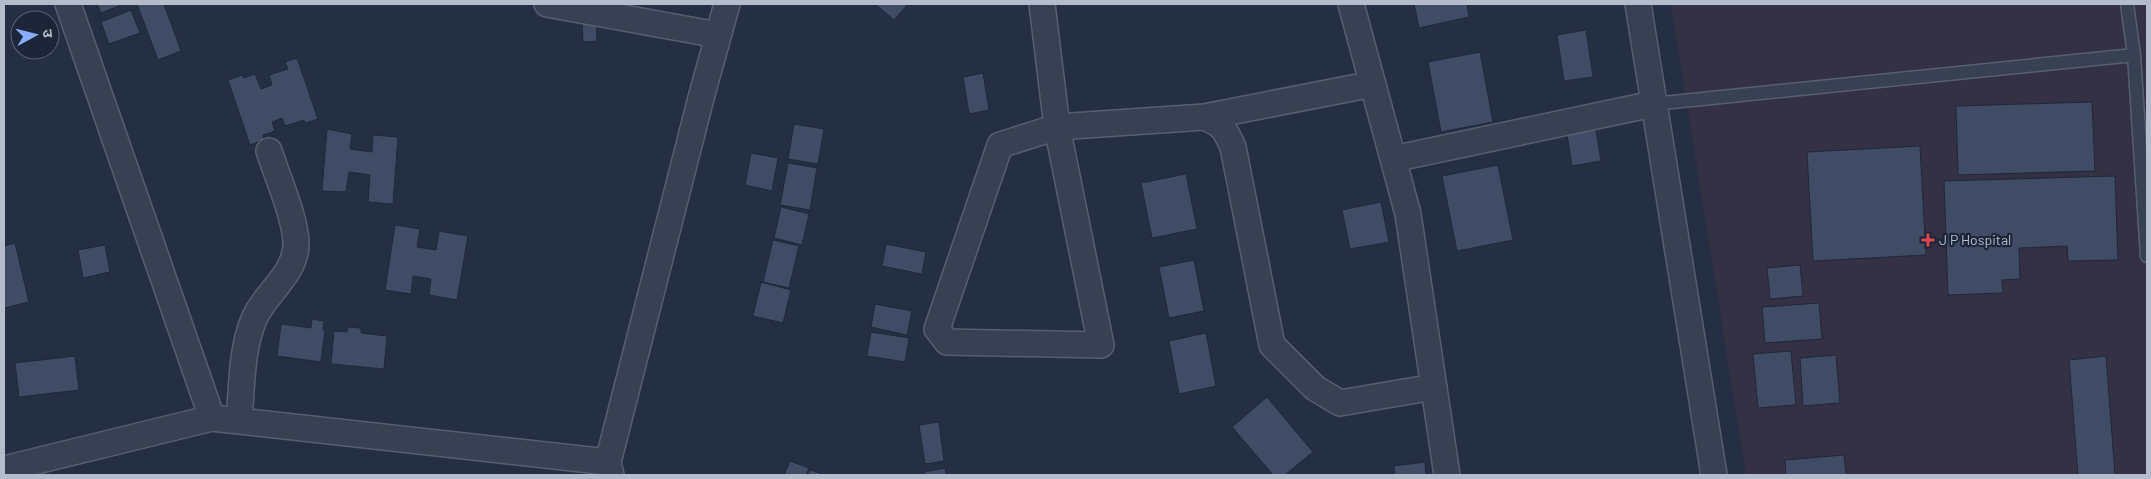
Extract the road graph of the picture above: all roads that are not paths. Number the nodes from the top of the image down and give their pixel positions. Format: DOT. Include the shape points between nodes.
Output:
graph roads {
  1 [pos="68,4"];
  2 [pos="547,4"];
  3 [pos="727,4"];
  4 [pos="1042,4"];
  5 [pos="1351,4"];
  6 [pos="1638,4"];
  7 [pos="2127,4"];
  8 [pos="718,35"];
  9 [pos="2134,55"];
  10 [pos="1373,84"];
  11 [pos="1653,104"];
  12 [pos="1204,117"];
  13 [pos="1057,126"];
  14 [pos="269,151"];
  15 [pos="1394,159"];
  16 [pos="2147,256"];
  17 [pos="1434,387"];
  18 [pos="212,418"];
  19 [pos="239,421"];
  20 [pos="4,469"];
  21 [pos="609,469"];
  22 [pos="1447,475"];
  23 [pos="1714,475"];
  1 -- 18 [label="street"];
  2 -- 8 [label="street"];
  3 -- 8 [label="street"];
  4 -- 13 [label="street"];
  5 -- 10 [label="street"];
  6 -- 11 [label="street"];
  7 -- 9 [label="lane"];
  8 -- 21 [label="street"];
  9 -- 11 [label="lane"];
  9 -- 16 [label="lane"];
  10 -- 12 [label="street"];
  10 -- 15 [label="street"];
  11 -- 15 [label="street"];
  11 -- 23 [label="street"];
  12 -- 13 [label="street"];
  12 -- 17 [label="street" via="1218,122 1233,147 1272,345 1315,388 1340,403"];
  13 -- 13 [label="street" via="1000,145 937,329 947,342 1101,345"];
  14 -- 19 [label="street" via="295,230 296,247 292,264 255,317 247,339"];
  15 -- 17 [label="street" via="1408,214"];
  17 -- 22 [label="street"];
  18 -- 19 [label="street"];
  18 -- 20 [label="street"];
  19 -- 21 [label="street"];
}
